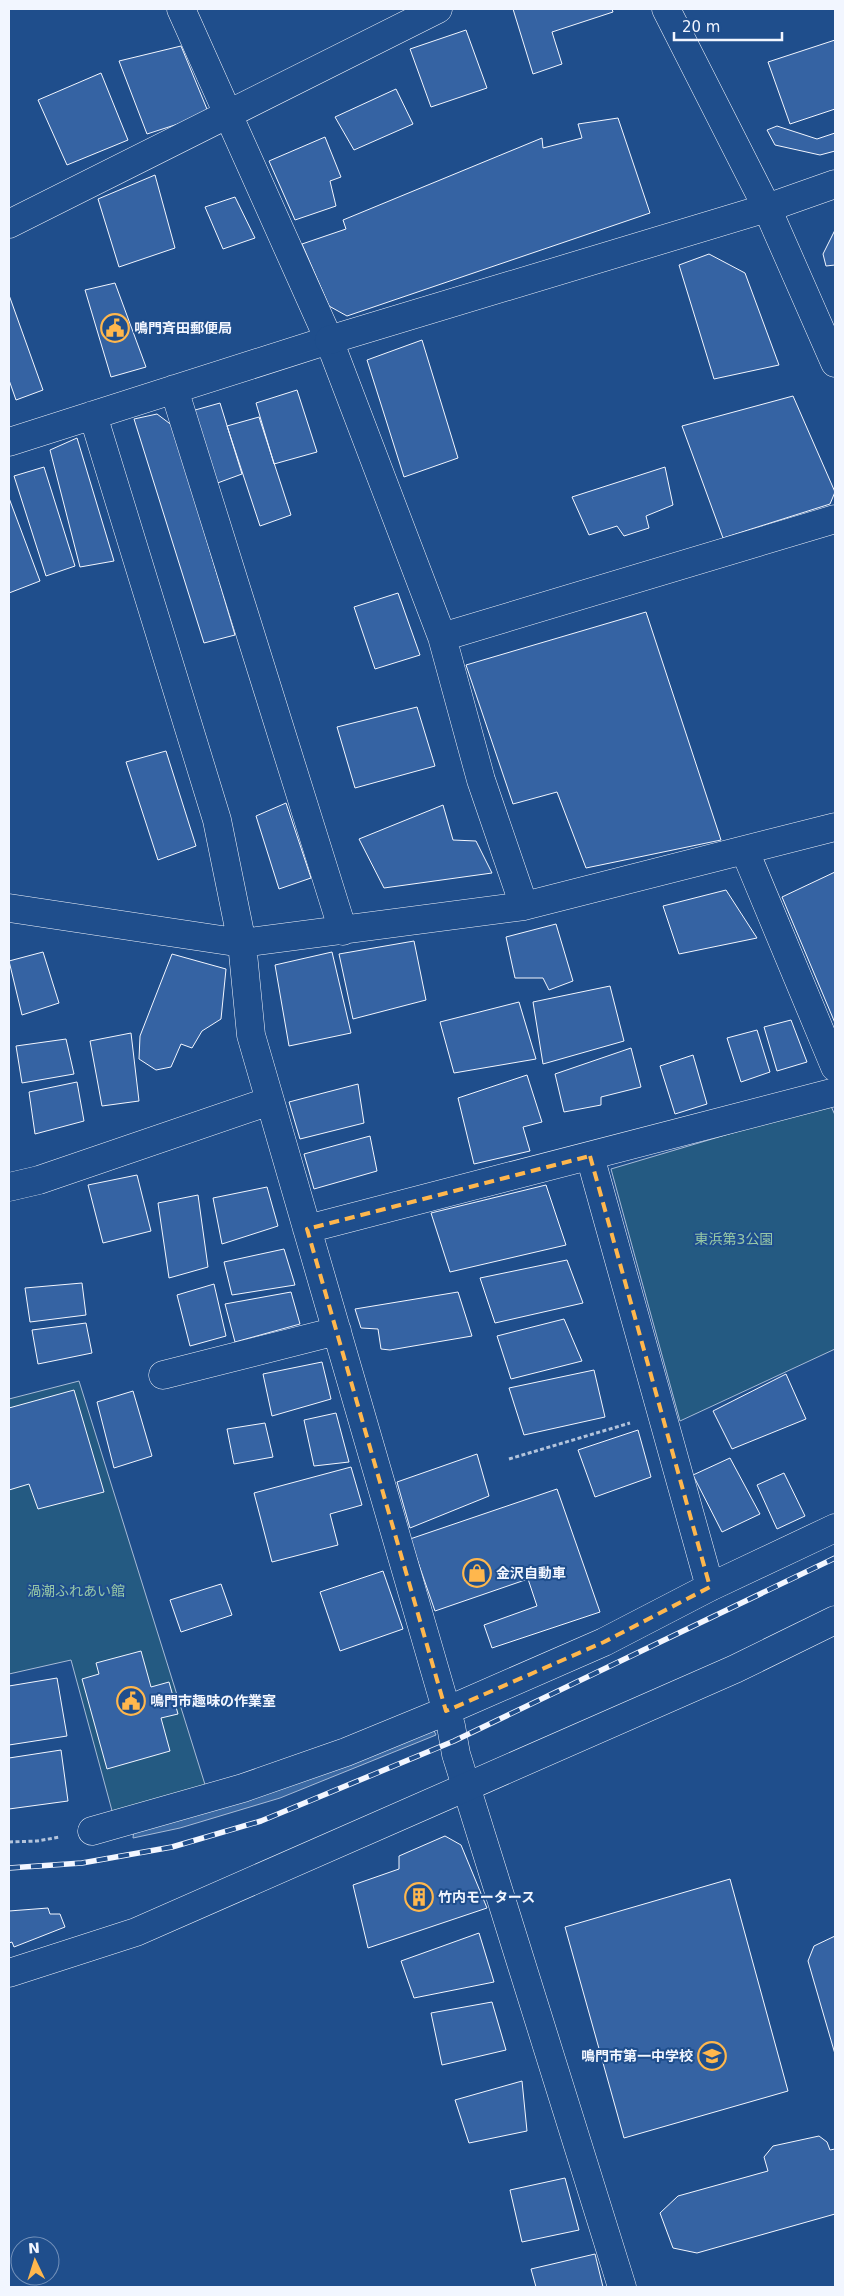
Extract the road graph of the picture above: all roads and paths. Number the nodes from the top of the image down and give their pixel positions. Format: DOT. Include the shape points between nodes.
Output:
graph roads {
  1 [pos="181,9"];
  2 [pos="438,9"];
  3 [pos="666,9"];
  4 [pos="229,116"];
  5 [pos="835,184"];
  6 [pos="767,208"];
  7 [pos="9,224"];
  8 [pos="329,340"];
  9 [pos="835,364"];
  10 [pos="174,389"];
  11 [pos="93,415"];
  12 [pos="9,442"];
  13 [pos="835,519"];
  14 [pos="442,637"];
  15 [pos="835,827"];
  16 [pos="745,851"];
  17 [pos="524,906"];
  18 [pos="9,908"];
  19 [pos="343,931"];
  20 [pos="242,943"];
  21 [pos="835,1067"];
  22 [pos="835,1092"];
  23 [pos="270,1101"];
  24 [pos="590,1156"];
  25 [pos="9,1187"];
  26 [pos="307,1229"];
  27 [pos="337,1331"];
  28 [pos="163,1375"];
  29 [pos="662,1413"];
  30 [pos="509,1459"];
  31 [pos="835,1528"];
  32 [pos="710,1587"];
  33 [pos="835,1620"];
  34 [pos="446,1711"];
  35 [pos="468,1785"];
  36 [pos="92,1831"];
  37 [pos="9,1842"];
  38 [pos="9,1973"];
  39 [pos="622,2287"];
  1 -- 4 [label="street"];
  2 -- 4 [label="street"];
  3 -- 6 [label="street"];
  4 -- 7 [label="street"];
  4 -- 8 [label="street"];
  5 -- 6 [label="street"];
  6 -- 8 [label="street"];
  6 -- 9 [label="street"];
  8 -- 10 [label="street"];
  8 -- 14 [label="street"];
  10 -- 11 [label="street"];
  10 -- 19 [label="street"];
  11 -- 12 [label="street"];
  11 -- 20 [label="street" via="217,820"];
  13 -- 14 [label="street"];
  14 -- 17 [label="street" via="481,780"];
  15 -- 16 [label="street"];
  16 -- 17 [label="street"];
  16 -- 21 [label="street"];
  17 -- 19 [label="street"];
  18 -- 20 [label="street"];
  19 -- 20 [label="street"];
  20 -- 23 [label="street" via="251,1035"];
  22 -- 24 [label="street"];
  23 -- 25 [label="street" via="39,1180"];
  23 -- 26 [label="street"];
  24 -- 26 [label="street"];
  24 -- 29 [label="street"];
  26 -- 27 [label="street"];
  27 -- 28 [label="street"];
  27 -- 34 [label="street"];
  29 -- 30 [label="path"];
  29 -- 32 [label="street"];
  31 -- 32 [label="street"];
  32 -- 34 [label="street" via="604,1642"];
  33 -- 35 [label="street" via="735,1669"];
  34 -- 35 [label="street" via="456,1754"];
  34 -- 36 [label="street" via="346,1752 252,1785"];
  35 -- 38 [label="street" via="136,1932"];
  35 -- 39 [label="street"];
  36 -- 37 [label="path" via="37,1841"];
}
